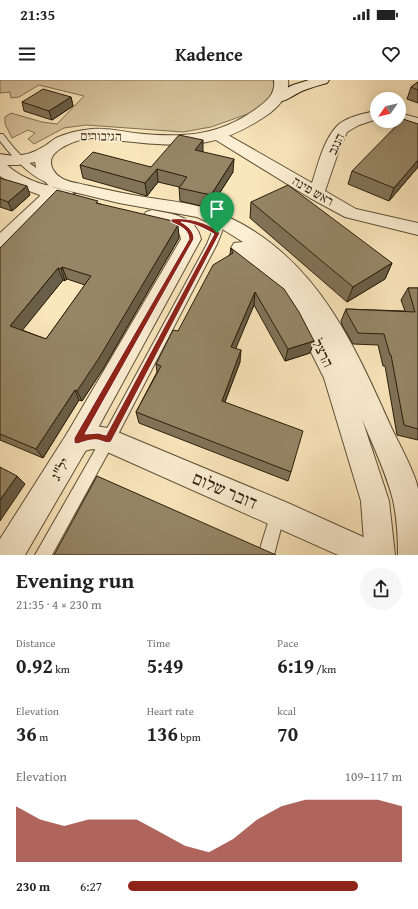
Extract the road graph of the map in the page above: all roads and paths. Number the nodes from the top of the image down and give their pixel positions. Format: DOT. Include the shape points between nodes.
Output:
graph roads {
  1 [pos="322,80"];
  2 [pos="280,88"];
  3 [pos="370,117"];
  4 [pos="406,118"];
  5 [pos="418,122"];
  6 [pos="216,134"];
  7 [pos="0,136"];
  8 [pos="46,152"];
  9 [pos="0,159"];
  10 [pos="18,160"];
  11 [pos="0,167"];
  12 [pos="20,181"];
  13 [pos="50,186"];
  14 [pos="316,194"];
  15 [pos="172,220"];
  16 [pos="215,225"];
  17 [pos="418,229"];
  18 [pos="0,244"];
  19 [pos="108,440"];
  20 [pos="77,441"];
  21 [pos="414,510"];
  22 [pos="278,513"];
  23 [pos="8,555"];
  24 [pos="43,555"];
  25 [pos="266,555"];
  26 [pos="371,555"];
  27 [pos="380,555"];
  28 [pos="414,555"];
  1 -- 2 [label="street, הגיבורים" via="298,88"];
  2 -- 6 [label="street, הגיבורים" via="261,114 244,124"];
  3 -- 14 [label="street, הנגב" via="342,129 333,146"];
  4 -- 5 [label="street"];
  6 -- 8 [label="street, הגיבורים" via="186,140 86,134 64,139"];
  6 -- 14 [label="street, ראש פינה"];
  7 -- 10 [label="lane"];
  8 -- 10 [label="street, הגיבורים"];
  8 -- 13 [label="street" via="43,162"];
  9 -- 10 [label="street, הגיבורים"];
  10 -- 12 [label="lane"];
  10 -- 13 [label="lane"];
  11 -- 12 [label="street" via="6,174"];
  12 -- 13 [label="street"];
  13 -- 15 [label="street" via="98,204"];
  13 -- 16 [label="street" via="158,206 195,210"];
  13 -- 18 [label="street" via="48,197"];
  14 -- 17 [label="street, ראש פינה" via="351,213"];
  15 -- 16 [label="street, הרצל"];
  15 -- 20 [label="street, יל\"ג" via="186,227 191,239"];
  16 -- 19 [label="lane"];
  16 -- 21 [label="street, הרצל" via="231,226 280,261 299,280 322,312 356,376"];
  16 -- 27 [label="street, הרצל" via="282,286 306,319 336,378 375,501"];
  19 -- 20 [label="street, דובר שלום" via="88,436"];
  19 -- 22 [label="street, דובר שלום"];
  19 -- 24 [label="lane"];
  20 -- 23 [label="street, יל\"ג"];
  21 -- 28 [label="street, הרצל"];
  22 -- 25 [label="lane"];
  22 -- 26 [label="street, דובר שלום"];
}
